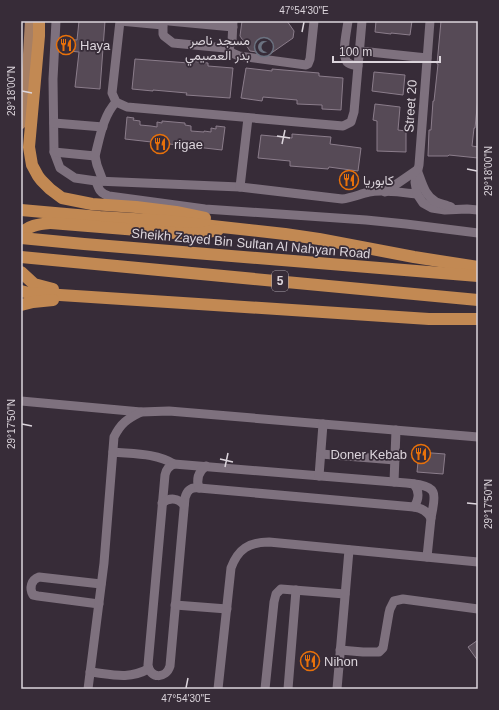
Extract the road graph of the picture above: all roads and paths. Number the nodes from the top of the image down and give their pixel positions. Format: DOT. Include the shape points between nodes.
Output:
graph roads {
  1 [pos="30,21"];
  2 [pos="39,21"];
  3 [pos="56,21"];
  4 [pos="120,21"];
  5 [pos="314,21"];
  6 [pos="348,21"];
  7 [pos="362,21"];
  8 [pos="430,21"];
  9 [pos="165,22"];
  10 [pos="233,24"];
  11 [pos="228,48"];
  12 [pos="360,51"];
  13 [pos="427,58"];
  14 [pos="358,66"];
  15 [pos="116,102"];
  16 [pos="248,118"];
  17 [pos="54,123"];
  18 [pos="21,124"];
  19 [pos="103,127"];
  20 [pos="54,152"];
  21 [pos="96,156"];
  22 [pos="418,170"];
  23 [pos="100,181"];
  24 [pos="240,187"];
  25 [pos="385,192"];
  26 [pos="417,194"];
  27 [pos="455,209"];
  28 [pos="21,210"];
  29 [pos="478,210"];
  30 [pos="230,227"];
  31 [pos="478,234"];
  32 [pos="21,235"];
  33 [pos="21,238"];
  34 [pos="21,257"];
  35 [pos="478,266"];
  36 [pos="21,272"];
  37 [pos="478,276"];
  38 [pos="21,291"];
  39 [pos="74,296"];
  40 [pos="91,297"];
  41 [pos="478,300"];
  42 [pos="21,305"];
  43 [pos="478,319"];
  44 [pos="21,401"];
  45 [pos="141,412"];
  46 [pos="323,424"];
  47 [pos="396,430"];
  48 [pos="478,437"];
  49 [pos="113,452"];
  50 [pos="321,454"];
  51 [pos="395,460"];
  52 [pos="174,464"];
  53 [pos="206,466"];
  54 [pos="319,476"];
  55 [pos="394,482"];
  56 [pos="414,484"];
  57 [pos="199,488"];
  58 [pos="162,503"];
  59 [pos="184,505"];
  60 [pos="414,507"];
  61 [pos="431,518"];
  62 [pos="348,550"];
  63 [pos="426,557"];
  64 [pos="478,562"];
  65 [pos="101,584"];
  66 [pos="296,590"];
  67 [pos="345,594"];
  68 [pos="98,604"];
  69 [pos="175,605"];
  70 [pos="478,609"];
  71 [pos="226,610"];
  72 [pos="340,650"];
  73 [pos="148,669"];
  74 [pos="90,672"];
  75 [pos="88,689"];
  76 [pos="218,689"];
  77 [pos="265,689"];
  78 [pos="288,689"];
  79 [pos="337,689"];
  1 -- 18 [label="main road" via="25,104"];
  2 -- 30 [label="highway" via="30,147 32,165 50,189 62,198 92,204 183,214"];
  3 -- 17 [label="street"];
  4 -- 9 [label="street"];
  4 -- 15 [label="street" via="112,93"];
  5 -- 11 [label="street" via="310,59 306,65 239,56"];
  6 -- 14 [label="street" via="344,54 347,62"];
  7 -- 12 [label="street"];
  8 -- 13 [label="street, Street 20"];
  9 -- 10 [label="street"];
  9 -- 11 [label="street" via="162,30 164,36 173,43"];
  10 -- 11 [label="street" via="232,42"];
  12 -- 13 [label="street"];
  12 -- 14 [label="street"];
  13 -- 22 [label="street, Street 20"];
  14 -- 16 [label="street" via="354,112 351,122 343,126"];
  15 -- 16 [label="street" via="128,107"];
  15 -- 19 [label="street" via="111,107"];
  16 -- 24 [label="street"];
  17 -- 19 [label="street"];
  17 -- 20 [label="street"];
  19 -- 21 [label="street"];
  20 -- 21 [label="street"];
  20 -- 23 [label="street" via="60,168 75,178"];
  21 -- 23 [label="street"];
  22 -- 25 [label="street"];
  22 -- 26 [label="street, Street 20" via="415,182"];
  22 -- 27 [label="street" via="423,187 429,196"];
  23 -- 24 [label="street"];
  23 -- 31 [label="street" via="99,189 110,196 205,209 366,220"];
  24 -- 25 [label="street" via="342,199 370,192"];
  25 -- 26 [label="street"];
  26 -- 27 [label="street" via="432,208"];
  27 -- 29 [label="street"];
  28 -- 30 [label="highway"];
  30 -- 32 [label="highway" via="189,234 51,223 34,225"];
  30 -- 35 [label="highway"];
  33 -- 37 [label="highway, Sheikh Zayed Bin Sultan Al Nahyan Road / 5"];
  34 -- 41 [label="highway, 5"];
  36 -- 39 [label="highway" via="34,284"];
  38 -- 39 [label="highway"];
  39 -- 40 [label="highway"];
  40 -- 42 [label="highway"];
  40 -- 43 [label="highway" via="429,319"];
  44 -- 45 [label="street"];
  45 -- 46 [label="street" via="169,411"];
  45 -- 49 [label="street" via="124,422 118,429 114,437"];
  46 -- 47 [label="street"];
  46 -- 50 [label="street"];
  47 -- 48 [label="street"];
  47 -- 51 [label="street"];
  49 -- 52 [label="street" via="156,456"];
  49 -- 65 [label="street"];
  50 -- 51 [label="street"];
  50 -- 54 [label="street"];
  51 -- 55 [label="street"];
  52 -- 53 [label="street"];
  52 -- 58 [label="street" via="168,466 165,472"];
  53 -- 54 [label="street"];
  53 -- 57 [label="street" via="198,477"];
  54 -- 55 [label="street"];
  55 -- 56 [label="street"];
  56 -- 60 [label="street" via="418,490 418,501"];
  56 -- 61 [label="street" via="426,486 434,493"];
  57 -- 59 [label="street" via="191,488 188,491"];
  57 -- 60 [label="street"];
  58 -- 59 [label="street" via="176,499"];
  58 -- 73 [label="street"];
  59 -- 69 [label="street"];
  60 -- 61 [label="street" via="422,509"];
  61 -- 63 [label="street"];
  62 -- 63 [label="street"];
  62 -- 67 [label="street"];
  62 -- 71 [label="street" via="269,542 246,547 237,556 231,568"];
  63 -- 64 [label="street"];
  65 -- 68 [label="street"];
  65 -- 68 [label="street" via="39,577 32,582 31,590 35,596"];
  66 -- 67 [label="street"];
  66 -- 77 [label="street" via="281,589 276,594"];
  66 -- 78 [label="street"];
  67 -- 72 [label="street"];
  68 -- 74 [label="street"];
  69 -- 71 [label="street"];
  69 -- 73 [label="street" via="169,670 158,676"];
  70 -- 72 [label="street" via="403,599 394,601 389,613 383,648 379,652"];
  71 -- 76 [label="street"];
  72 -- 79 [label="street"];
  73 -- 74 [label="street" via="127,676"];
  74 -- 75 [label="street"];
}
